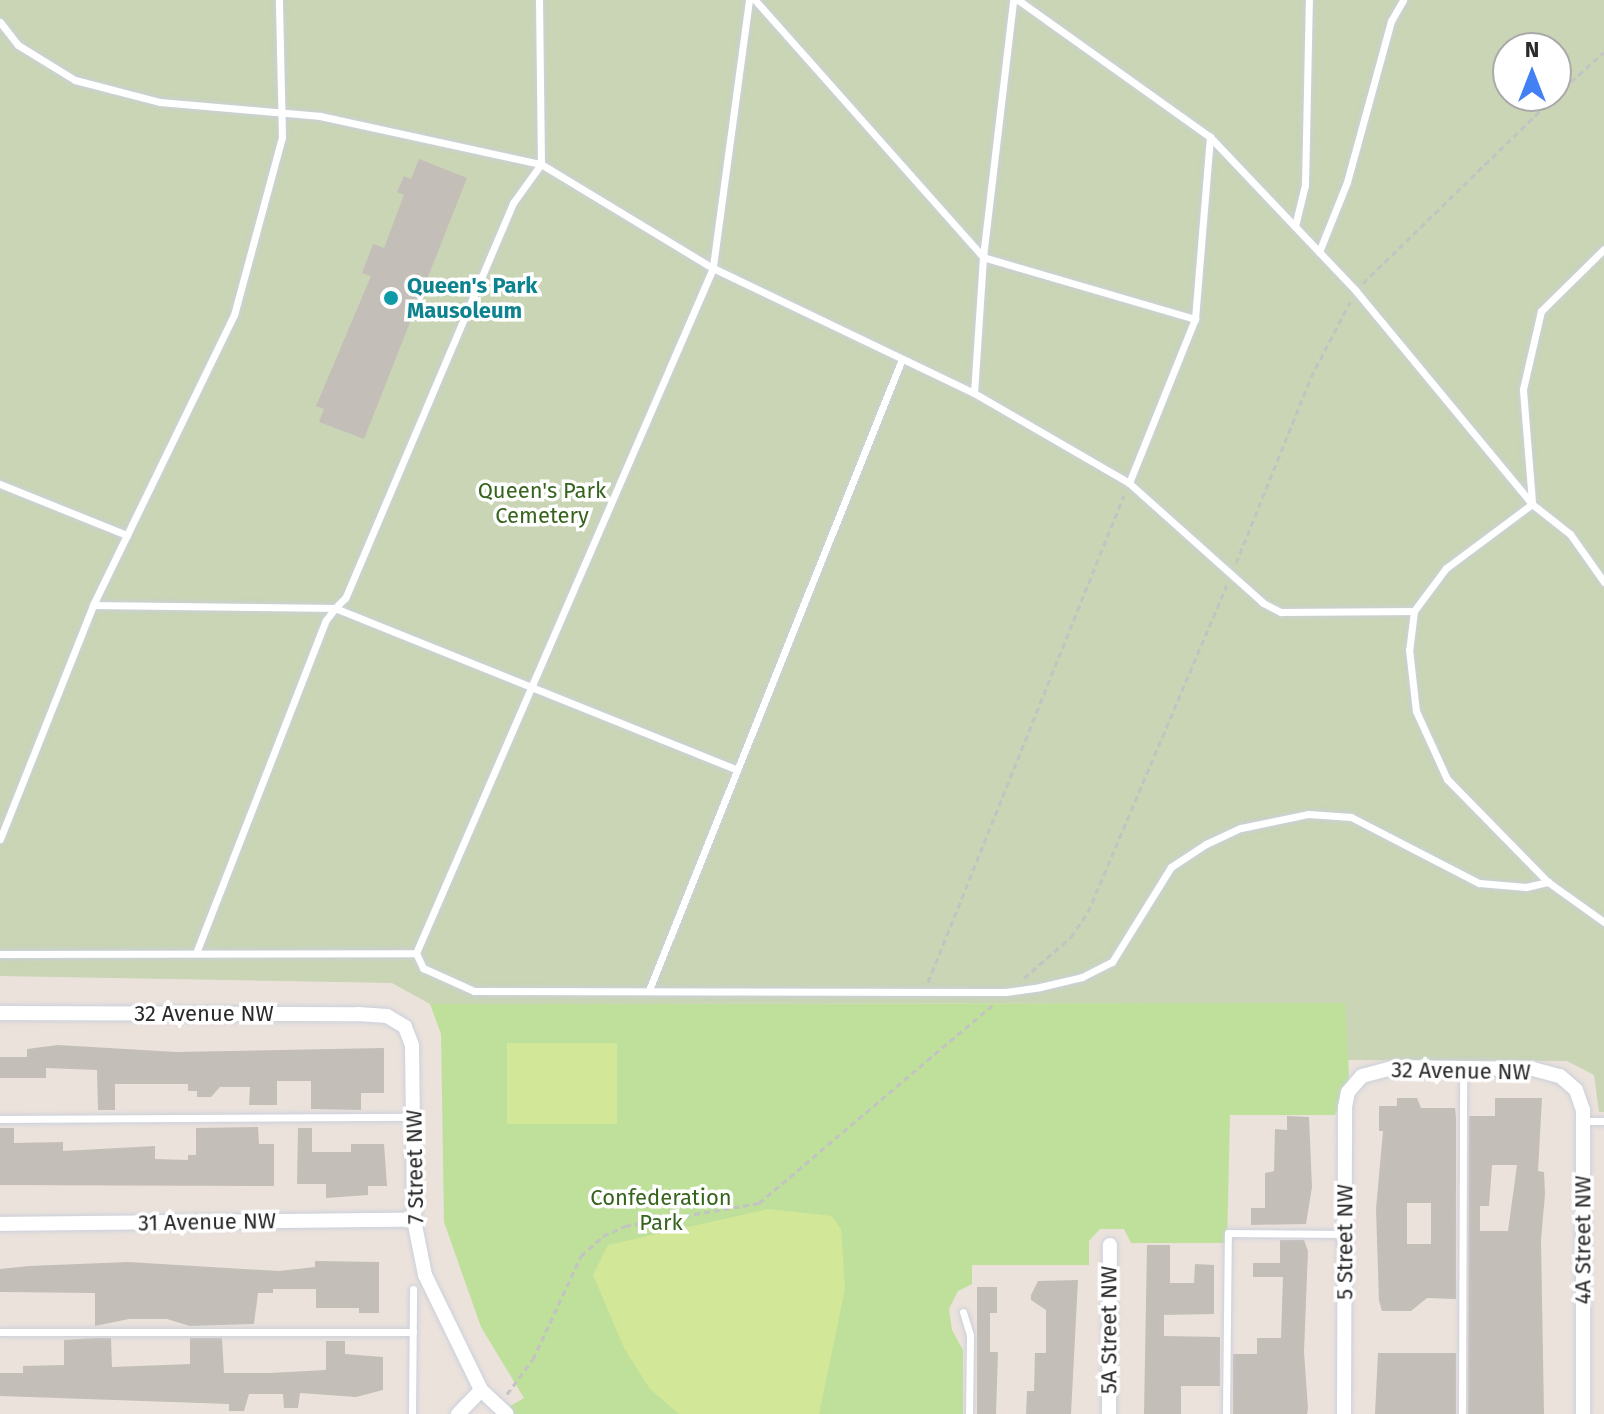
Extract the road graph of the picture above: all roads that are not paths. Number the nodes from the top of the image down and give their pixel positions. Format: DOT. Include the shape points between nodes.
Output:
graph roads {
  1 [pos="279,0"];
  2 [pos="539,0"];
  3 [pos="749,0"];
  4 [pos="755,0"];
  5 [pos="1016,0"];
  6 [pos="1309,0"];
  7 [pos="1403,0"];
  8 [pos="0,22"];
  9 [pos="282,114"];
  10 [pos="1210,137"];
  11 [pos="541,164"];
  12 [pos="1295,226"];
  13 [pos="1604,249"];
  14 [pos="1319,252"];
  15 [pos="983,257"];
  16 [pos="713,268"];
  17 [pos="1195,319"];
  18 [pos="902,359"];
  19 [pos="974,393"];
  20 [pos="1129,483"];
  21 [pos="0,484"];
  22 [pos="1532,504"];
  23 [pos="127,535"];
  24 [pos="1604,582"];
  25 [pos="93,605"];
  26 [pos="335,608"];
  27 [pos="1414,611"];
  28 [pos="533,687"];
  29 [pos="736,769"];
  30 [pos="0,839"];
  31 [pos="1548,882"];
  32 [pos="1604,922"];
  33 [pos="196,953"];
  34 [pos="416,953"];
  35 [pos="0,954"];
  36 [pos="649,990"];
  37 [pos="0,1013"];
  38 [pos="405,1027"];
  39 [pos="1463,1069"];
  40 [pos="1362,1076"];
  41 [pos="1560,1076"];
  42 [pos="414,1117"];
  43 [pos="0,1119"];
  44 [pos="1583,1121"];
  45 [pos="1604,1121"];
  46 [pos="414,1220"];
  47 [pos="0,1224"];
  48 [pos="1345,1234"];
  49 [pos="1110,1245"];
  50 [pos="413,1289"];
  51 [pos="963,1312"];
  52 [pos="0,1332"];
  53 [pos="413,1332"];
  54 [pos="481,1390"];
  55 [pos="412,1414"];
  56 [pos="458,1414"];
  57 [pos="507,1414"];
  58 [pos="969,1414"];
  59 [pos="1109,1414"];
  60 [pos="1226,1414"];
  61 [pos="1344,1414"];
  62 [pos="1462,1414"];
  63 [pos="1583,1414"];
  1 -- 9 [label="lane"];
  2 -- 11 [label="lane"];
  3 -- 16 [label="lane"];
  4 -- 15 [label="lane"];
  5 -- 10 [label="lane"];
  5 -- 15 [label="lane"];
  6 -- 12 [label="lane" via="1305,185"];
  7 -- 14 [label="lane" via="1391,21 1347,182"];
  8 -- 9 [label="lane" via="18,45 75,80 160,102"];
  9 -- 11 [label="lane" via="320,116"];
  9 -- 23 [label="lane" via="282,137 234,315"];
  10 -- 12 [label="lane"];
  10 -- 17 [label="lane"];
  11 -- 16 [label="lane"];
  11 -- 26 [label="lane" via="513,203 345,598"];
  12 -- 14 [label="lane"];
  13 -- 22 [label="lane" via="1541,311 1523,389"];
  14 -- 22 [label="lane"];
  15 -- 17 [label="lane"];
  15 -- 19 [label="lane"];
  16 -- 18 [label="lane"];
  16 -- 28 [label="lane"];
  17 -- 20 [label="lane"];
  18 -- 19 [label="lane"];
  18 -- 29 [label="lane"];
  19 -- 20 [label="lane"];
  20 -- 27 [label="lane" via="1263,603 1281,612"];
  21 -- 23 [label="lane"];
  22 -- 24 [label="lane" via="1570,534"];
  22 -- 27 [label="lane" via="1446,568"];
  23 -- 25 [label="lane"];
  25 -- 26 [label="lane"];
  25 -- 30 [label="lane"];
  26 -- 28 [label="lane"];
  26 -- 33 [label="lane"];
  27 -- 31 [label="lane" via="1409,649 1416,711 1447,779"];
  28 -- 29 [label="lane"];
  28 -- 34 [label="lane"];
  29 -- 36 [label="lane"];
  31 -- 32 [label="lane"];
  31 -- 36 [label="lane" via="1526,887 1479,883 1351,817 1308,814 1241,828 1171,867 1112,962 1082,977 1006,992"];
  33 -- 34 [label="lane"];
  33 -- 35 [label="lane"];
  34 -- 36 [label="lane" via="423,968 474,991"];
  37 -- 38 [label="street, 32 Avenue NW" via="358,1014 387,1016"];
  38 -- 42 [label="street, 7 Street NW" via="412,1045"];
  39 -- 40 [label="street, 32 Avenue NW" via="1396,1067"];
  39 -- 41 [label="street, 32 Avenue NW" via="1533,1069"];
  39 -- 62 [label="lane"];
  40 -- 48 [label="street, 5 Street NW" via="1348,1092 1345,1107"];
  41 -- 44 [label="street, 4A Street NW" via="1576,1090"];
  42 -- 43 [label="lane"];
  42 -- 46 [label="street, 7 Street NW"];
  44 -- 45 [label="lane"];
  44 -- 63 [label="street, 4A Street NW"];
  46 -- 47 [label="street, 31 Avenue NW"];
  46 -- 54 [label="street, 7 Street NW" via="425,1275"];
  48 -- 60 [label="lane" via="1228,1233"];
  48 -- 61 [label="street, 5 Street NW"];
  49 -- 59 [label="street, 5A Street NW"];
  50 -- 53 [label="lane"];
  51 -- 58 [label="lane" via="970,1335"];
  52 -- 53 [label="lane"];
  53 -- 55 [label="lane"];
  54 -- 56 [label="street"];
  54 -- 57 [label="street"];
}
